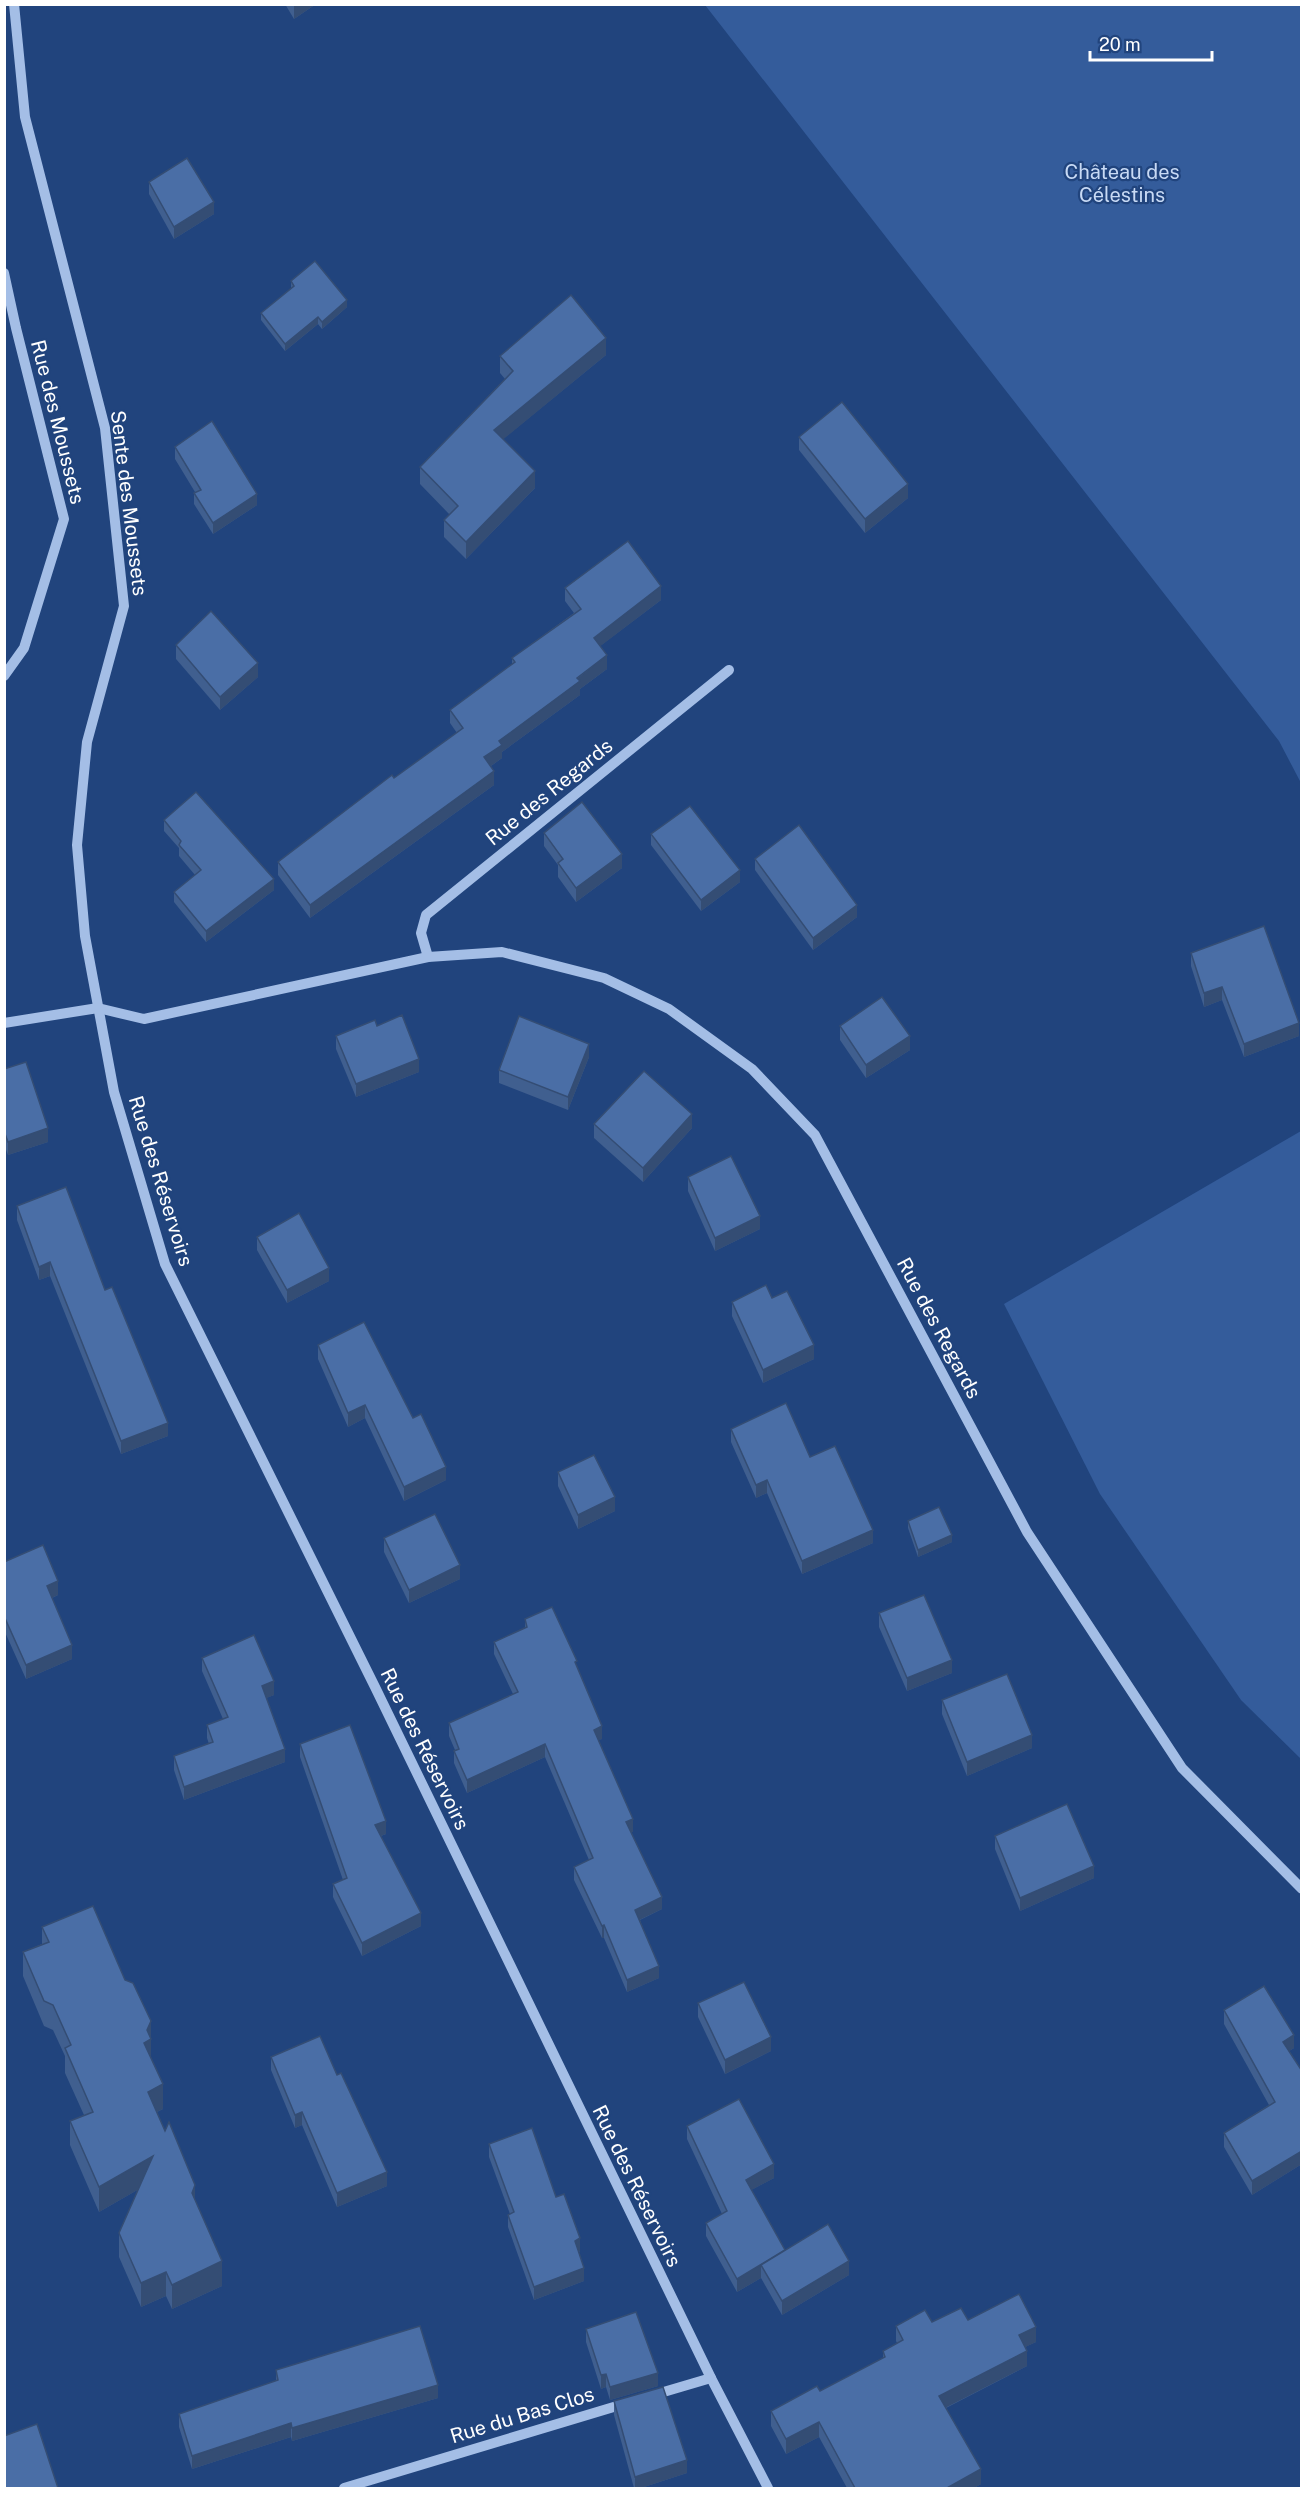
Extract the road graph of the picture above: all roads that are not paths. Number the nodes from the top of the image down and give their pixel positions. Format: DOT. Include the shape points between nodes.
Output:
graph roads {
  1 [pos="14,4"];
  2 [pos="4,273"];
  3 [pos="729,670"];
  4 [pos="4,676"];
  5 [pos="428,957"];
  6 [pos="98,1008"];
  7 [pos="4,1023"];
  8 [pos="1302,1889"];
  9 [pos="711,2378"];
  10 [pos="344,2488"];
  11 [pos="768,2488"];
  1 -- 6 [label="street, Sente des Moussets" via="25,117 105,428 124,606 87,742 77,845 85,936"];
  2 -- 4 [label="street, Rue des Moussets" via="64,519 24,648"];
  3 -- 5 [label="street, Rue des Regards" via="426,915 421,933"];
  5 -- 6 [label="street, Rue des Regards" via="144,1019"];
  5 -- 8 [label="street, Rue des Regards" via="502,952 604,978 669,1009 752,1069 815,1135 1028,1532 1182,1768"];
  6 -- 7 [label="street, Rue des Regards"];
  6 -- 9 [label="street, Rue des Réservoirs" via="114,1092 165,1264"];
  9 -- 10 [label="street, Rue du Bas Clos"];
  9 -- 11 [label="street, Rue des Réservoirs"];
}
